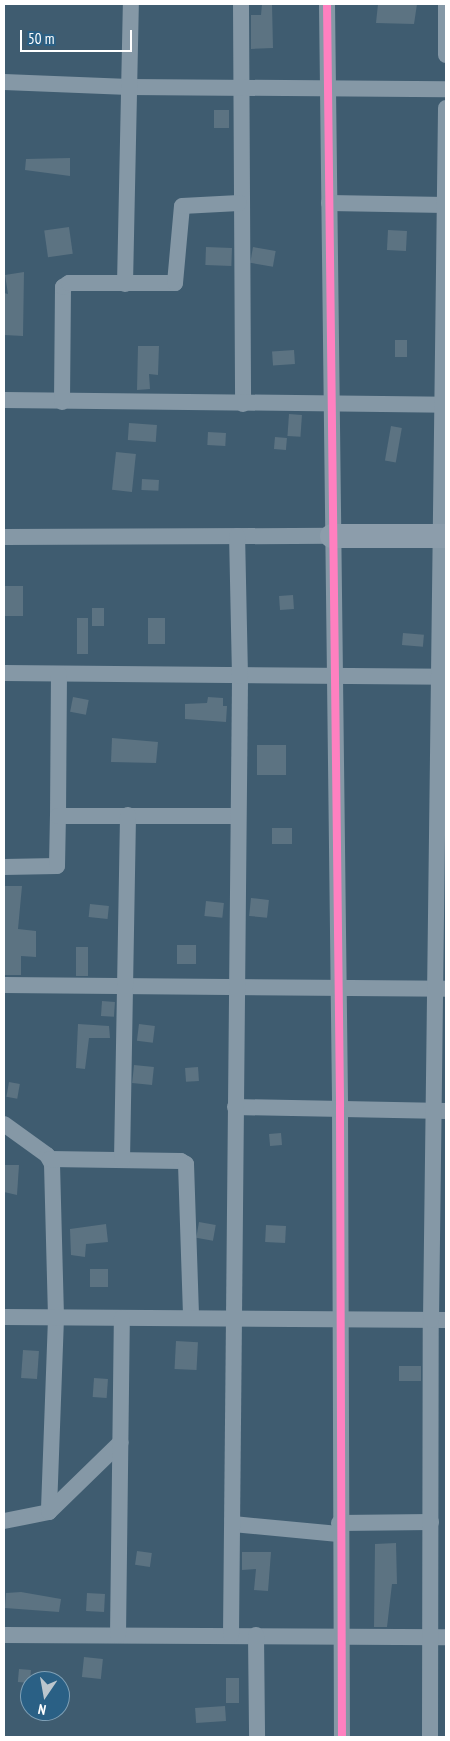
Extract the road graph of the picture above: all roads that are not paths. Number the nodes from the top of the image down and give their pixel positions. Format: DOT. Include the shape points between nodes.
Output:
graph roads {
  1 [pos="131,4"];
  2 [pos="241,4"];
  3 [pos="327,4"];
  4 [pos="446,4"];
  5 [pos="446,55"];
  6 [pos="4,82"];
  7 [pos="128,87"];
  8 [pos="327,87"];
  9 [pos="241,88"];
  10 [pos="446,89"];
  11 [pos="446,108"];
  12 [pos="239,203"];
  13 [pos="329,204"];
  14 [pos="446,205"];
  15 [pos="125,284"];
  16 [pos="4,400"];
  17 [pos="62,402"];
  18 [pos="243,404"];
  19 [pos="331,404"];
  20 [pos="444,405"];
  21 [pos="238,536"];
  22 [pos="332,536"];
  23 [pos="443,536"];
  24 [pos="4,537"];
  25 [pos="4,673"];
  26 [pos="59,674"];
  27 [pos="240,676"];
  28 [pos="333,677"];
  29 [pos="442,677"];
  30 [pos="58,816"];
  31 [pos="128,816"];
  32 [pos="238,816"];
  33 [pos="4,867"];
  34 [pos="442,876"];
  35 [pos="4,986"];
  36 [pos="128,986"];
  37 [pos="235,987"];
  38 [pos="337,988"];
  39 [pos="441,989"];
  40 [pos="235,1107"];
  41 [pos="340,1108"];
  42 [pos="441,1110"];
  43 [pos="4,1124"];
  44 [pos="50,1160"];
  45 [pos="122,1160"];
  46 [pos="4,1317"];
  47 [pos="56,1318"];
  48 [pos="122,1318"];
  49 [pos="191,1318"];
  50 [pos="235,1319"];
  51 [pos="339,1320"];
  52 [pos="439,1320"];
  53 [pos="121,1442"];
  54 [pos="438,1475"];
  55 [pos="49,1512"];
  56 [pos="4,1521"];
  57 [pos="431,1522"];
  58 [pos="233,1524"];
  59 [pos="339,1528"];
  60 [pos="4,1635"];
  61 [pos="118,1635"];
  62 [pos="231,1635"];
  63 [pos="256,1636"];
  64 [pos="341,1636"];
  65 [pos="438,1637"];
  66 [pos="256,1737"];
  67 [pos="342,1737"];
  68 [pos="430,1737"];
  1 -- 7 [label="street"];
  2 -- 9 [label="street"];
  3 -- 8 [label="street"];
  4 -- 5 [label="street"];
  6 -- 7 [label="street"];
  7 -- 9 [label="street"];
  7 -- 15 [label="street"];
  8 -- 9 [label="street"];
  8 -- 10 [label="street"];
  8 -- 13 [label="street"];
  9 -- 12 [label="street"];
  11 -- 14 [label="street"];
  12 -- 15 [label="street" via="182,206 175,283"];
  12 -- 18 [label="street"];
  13 -- 14 [label="street"];
  13 -- 19 [label="street"];
  14 -- 20 [label="street"];
  15 -- 17 [label="street" via="69,283 63,287"];
  16 -- 17 [label="street"];
  17 -- 18 [label="street"];
  18 -- 19 [label="street"];
  19 -- 20 [label="street"];
  19 -- 22 [label="street"];
  20 -- 23 [label="street"];
  21 -- 22 [label="street"];
  21 -- 24 [label="street"];
  21 -- 27 [label="street"];
  22 -- 23 [label="street"];
  22 -- 28 [label="street"];
  23 -- 29 [label="street"];
  25 -- 26 [label="street"];
  26 -- 27 [label="street"];
  26 -- 30 [label="street"];
  27 -- 28 [label="street"];
  27 -- 32 [label="street"];
  28 -- 29 [label="street"];
  28 -- 38 [label="street"];
  29 -- 34 [label="street"];
  30 -- 31 [label="street"];
  30 -- 33 [label="street" via="57,866"];
  31 -- 32 [label="street"];
  31 -- 36 [label="street"];
  32 -- 37 [label="street"];
  34 -- 39 [label="street"];
  35 -- 36 [label="street"];
  36 -- 37 [label="street"];
  36 -- 45 [label="street"];
  37 -- 38 [label="street"];
  37 -- 40 [label="street"];
  38 -- 39 [label="street"];
  38 -- 41 [label="street"];
  39 -- 42 [label="street"];
  40 -- 41 [label="street"];
  40 -- 50 [label="street"];
  41 -- 42 [label="street"];
  41 -- 51 [label="street"];
  42 -- 52 [label="street"];
  43 -- 44 [label="street"];
  44 -- 45 [label="street"];
  44 -- 47 [label="street"];
  45 -- 49 [label="street" via="181,1161 189,1170"];
  46 -- 47 [label="street"];
  47 -- 48 [label="street"];
  47 -- 55 [label="street"];
  48 -- 49 [label="street"];
  48 -- 53 [label="street"];
  49 -- 50 [label="street"];
  50 -- 51 [label="street"];
  50 -- 58 [label="street"];
  51 -- 52 [label="street"];
  51 -- 59 [label="street"];
  52 -- 54 [label="street"];
  53 -- 55 [label="street"];
  53 -- 61 [label="street"];
  54 -- 57 [label="street"];
  55 -- 56 [label="street"];
  57 -- 59 [label="street"];
  57 -- 65 [label="street"];
  58 -- 59 [label="street"];
  58 -- 62 [label="street"];
  59 -- 64 [label="street"];
  60 -- 61 [label="street"];
  61 -- 62 [label="street"];
  62 -- 63 [label="street"];
  63 -- 64 [label="street"];
  63 -- 66 [label="street"];
  64 -- 65 [label="street"];
  64 -- 67 [label="street"];
  65 -- 68 [label="street"];
}
